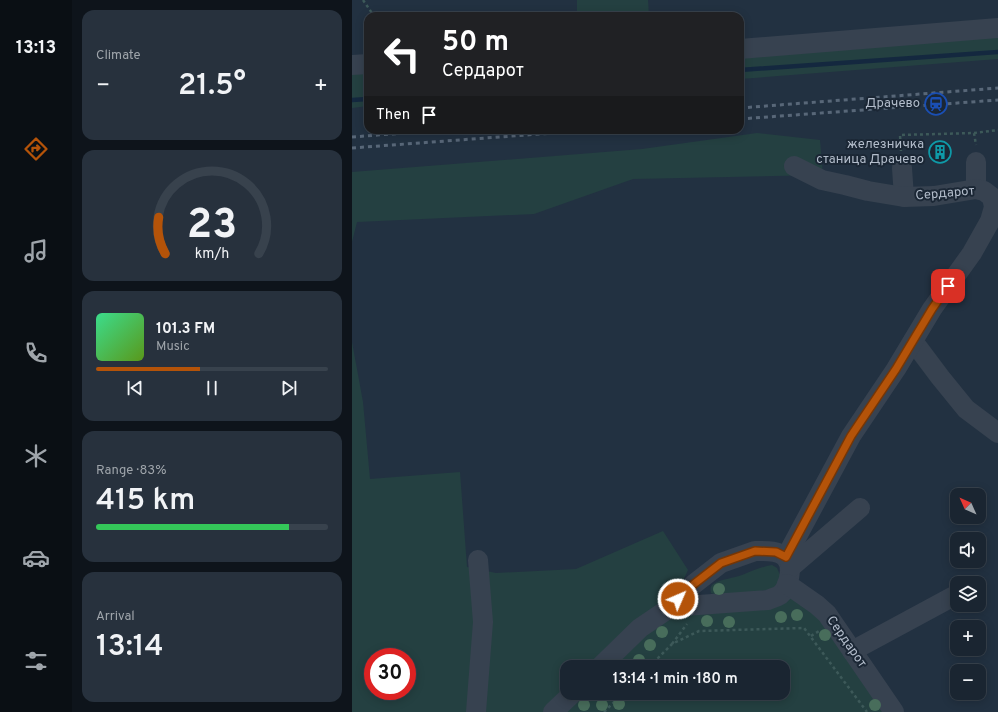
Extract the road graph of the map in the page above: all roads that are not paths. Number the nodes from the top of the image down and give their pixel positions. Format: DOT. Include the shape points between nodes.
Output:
graph roads {
  1 [pos="998,28"];
  2 [pos="744,49"];
  3 [pos="364,64"];
  4 [pos="352,66"];
  5 [pos="976,155"];
  6 [pos="794,166"];
  7 [pos="902,168"];
  8 [pos="989,193"];
  9 [pos="904,197"];
  10 [pos="913,341"];
  11 [pos="998,434"];
  12 [pos="860,508"];
  13 [pos="478,560"];
  14 [pos="788,570"];
  15 [pos="950,597"];
  16 [pos="671,607"];
  17 [pos="852,651"];
  18 [pos="607,660"];
  19 [pos="565,700"];
  20 [pos="476,712"];
  21 [pos="552,712"];
  22 [pos="894,712"];
  1 -- 2 [label="street"];
  3 -- 4 [label="street"];
  5 -- 8 [label="street"];
  6 -- 9 [label="street, Сердарот" via="822,180"];
  7 -- 9 [label="street"];
  8 -- 9 [label="street, Сердарот"];
  8 -- 10 [label="street, Сердарот" via="994,207 990,221 972,253 932,309"];
  10 -- 11 [label="street" via="966,409"];
  10 -- 14 [label="street, Сердарот" via="851,436"];
  12 -- 14 [label="street"];
  13 -- 20 [label="street" via="483,622"];
  14 -- 16 [label="street" via="780,594 768,600"];
  14 -- 16 [label="street" via="776,552 755,551 721,563 694,584"];
  14 -- 17 [label="street, Сердарот"];
  15 -- 17 [label="street"];
  16 -- 18 [label="street" via="640,628"];
  17 -- 22 [label="street, Сердарот"];
  19 -- 21 [label="street"];
}
